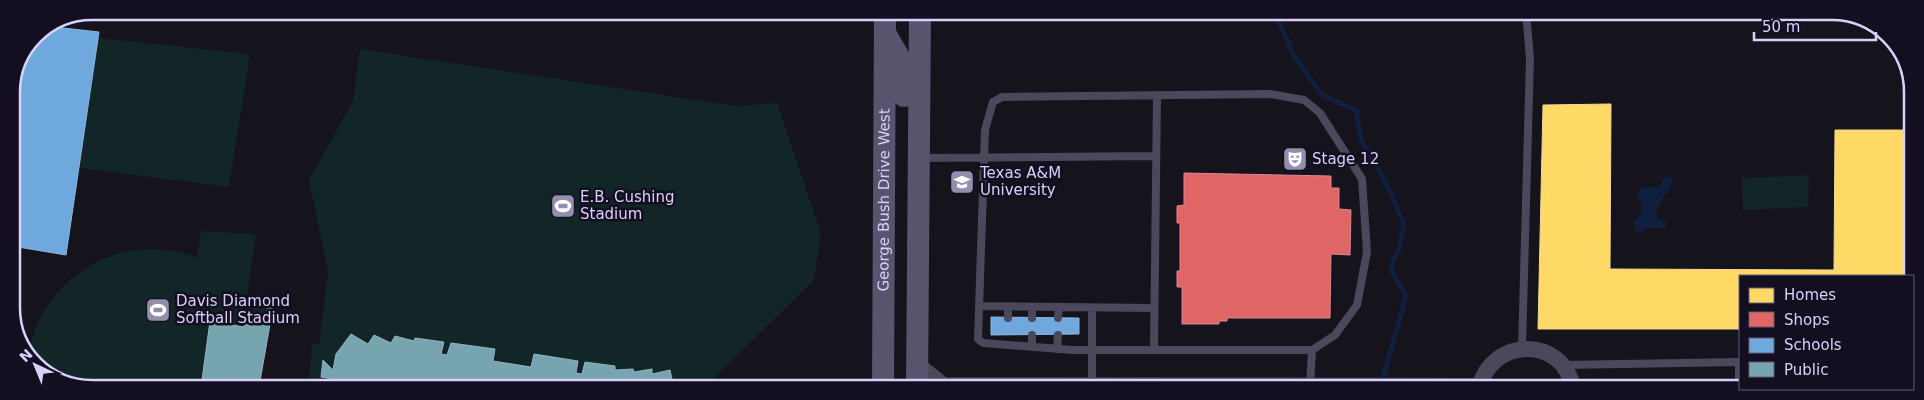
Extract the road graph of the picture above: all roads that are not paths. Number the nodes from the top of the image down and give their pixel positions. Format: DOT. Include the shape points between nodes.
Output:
graph roads {
  1 [pos="920,20"];
  2 [pos="1527,20"];
  3 [pos="885,22"];
  4 [pos="1157,95"];
  5 [pos="1156,156"];
  6 [pos="919,158"];
  7 [pos="984,158"];
  8 [pos="980,306"];
  9 [pos="1008,307"];
  10 [pos="1032,307"];
  11 [pos="1059,307"];
  12 [pos="1092,308"];
  13 [pos="1154,308"];
  14 [pos="1008,318"];
  15 [pos="1032,318"];
  16 [pos="1058,318"];
  17 [pos="1058,334"];
  18 [pos="1008,335"];
  19 [pos="1032,335"];
  20 [pos="1007,344"];
  21 [pos="1032,347"];
  22 [pos="1522,348"];
  23 [pos="1057,349"];
  24 [pos="1092,350"];
  25 [pos="1154,350"];
  26 [pos="1312,350"];
  27 [pos="1739,362"];
  28 [pos="917,364"];
  29 [pos="1563,365"];
  30 [pos="883,380"];
  31 [pos="917,380"];
  32 [pos="936,380"];
  33 [pos="1092,380"];
  34 [pos="1310,380"];
  35 [pos="1482,380"];
  36 [pos="1572,380"];
  1 -- 6 [label="main road"];
  2 -- 22 [label="lane" via="1530,58"];
  3 -- 6 [label="main road" via="904,66 905,152 907,156"];
  3 -- 30 [label="main road, George Bush Drive West"];
  4 -- 5 [label="lane"];
  4 -- 7 [label="lane" via="1002,97 993,102 988,115"];
  4 -- 26 [label="lane" via="1270,94 1304,100 1320,113 1362,179 1367,252 1357,305 1335,335"];
  5 -- 7 [label="lane"];
  5 -- 13 [label="lane"];
  6 -- 7 [label="lane"];
  6 -- 28 [label="main road"];
  7 -- 8 [label="lane"];
  8 -- 9 [label="lane"];
  8 -- 20 [label="lane" via="978,338 983,343"];
  9 -- 10 [label="lane"];
  9 -- 14 [label="lane"];
  10 -- 11 [label="lane"];
  10 -- 15 [label="lane"];
  11 -- 12 [label="lane"];
  11 -- 16 [label="lane"];
  12 -- 13 [label="lane"];
  12 -- 24 [label="lane"];
  13 -- 25 [label="lane"];
  17 -- 23 [label="lane"];
  18 -- 20 [label="lane"];
  19 -- 21 [label="lane"];
  20 -- 21 [label="lane"];
  21 -- 23 [label="lane"];
  22 -- 29 [label="street" via="1544,352"];
  22 -- 35 [label="street" via="1502,354 1488,368"];
  23 -- 24 [label="lane"];
  24 -- 25 [label="lane"];
  24 -- 33 [label="lane"];
  25 -- 26 [label="lane"];
  26 -- 34 [label="lane"];
  27 -- 29 [label="lane"];
  28 -- 31 [label="main road"];
  28 -- 32 [label="street"];
  29 -- 36 [label="street"];
}
